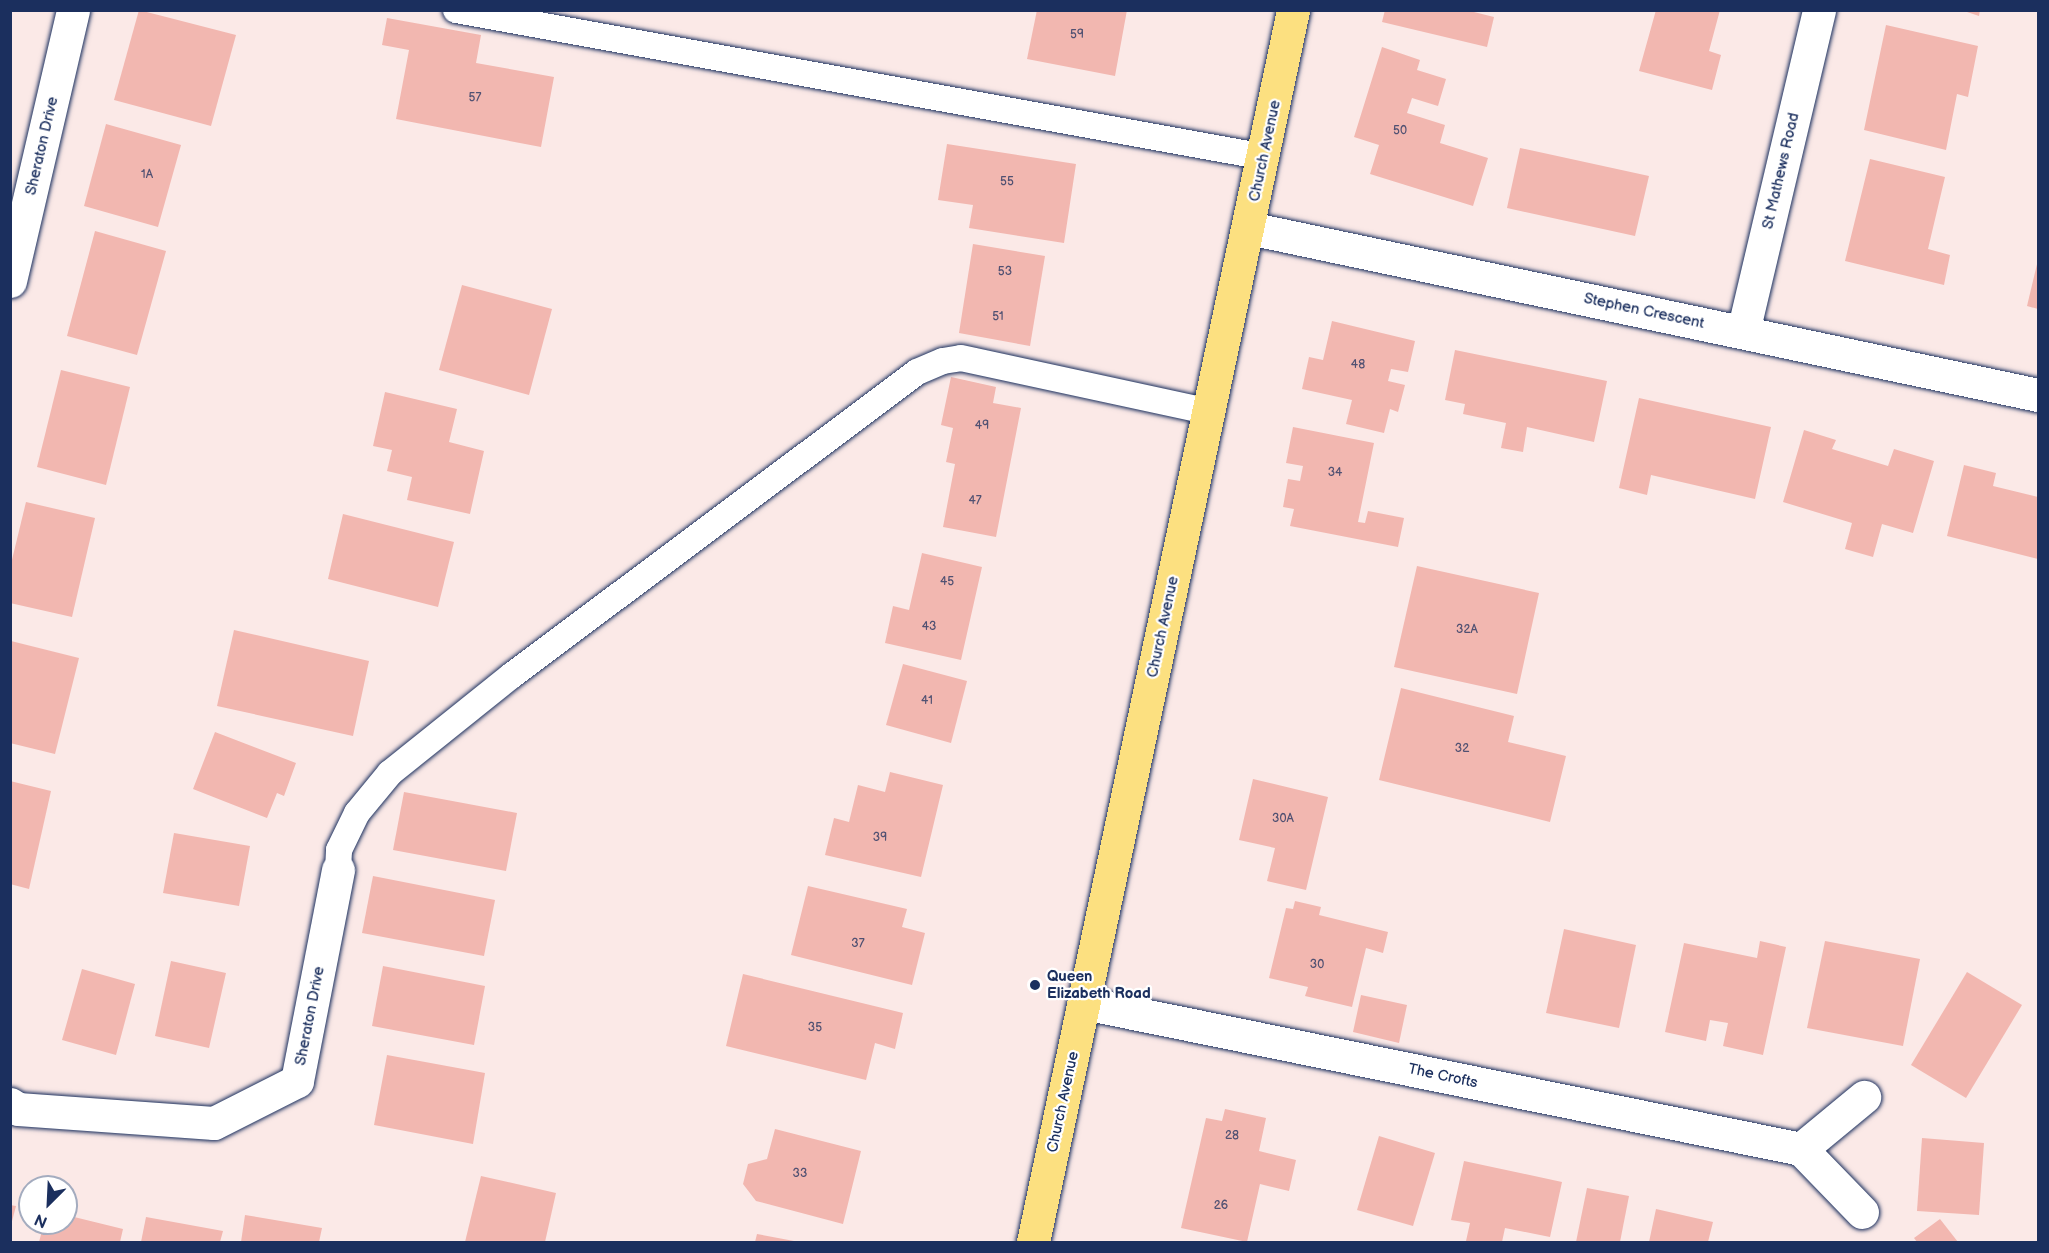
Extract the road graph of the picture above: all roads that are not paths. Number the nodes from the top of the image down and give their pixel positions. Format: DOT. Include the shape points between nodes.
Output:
graph roads {
  1 [pos="73,10"];
  2 [pos="456,10"];
  3 [pos="1293,10"];
  4 [pos="1819,10"];
  5 [pos="1265,157"];
  6 [pos="1249,228"];
  7 [pos="10,281"];
  8 [pos="1743,332"];
  9 [pos="2038,395"];
  10 [pos="1210,412"];
  11 [pos="338,870"];
  12 [pos="1084,1003"];
  13 [pos="1864,1097"];
  14 [pos="10,1104"];
  15 [pos="1801,1149"];
  16 [pos="1862,1212"];
  17 [pos="1033,1242"];
  1 -- 7 [label="street, Sheraton Drive"];
  2 -- 5 [label="lane"];
  3 -- 5 [label="main road, Church Avenue"];
  4 -- 8 [label="street, St Mathews Road"];
  5 -- 6 [label="main road, Church Avenue"];
  6 -- 8 [label="street, Stephen Crescent"];
  6 -- 10 [label="main road, Church Avenue"];
  8 -- 9 [label="street, Stephen Crescent"];
  10 -- 11 [label="lane" via="961,358 917,372 511,676 390,773 357,813 339,850"];
  10 -- 12 [label="main road, Church Avenue"];
  11 -- 14 [label="street, Sheraton Drive" via="297,1081 214,1123 18,1109"];
  12 -- 15 [label="street, The Crofts"];
  12 -- 17 [label="main road, Church Avenue"];
  13 -- 15 [label="street"];
  15 -- 16 [label="street"];
}
